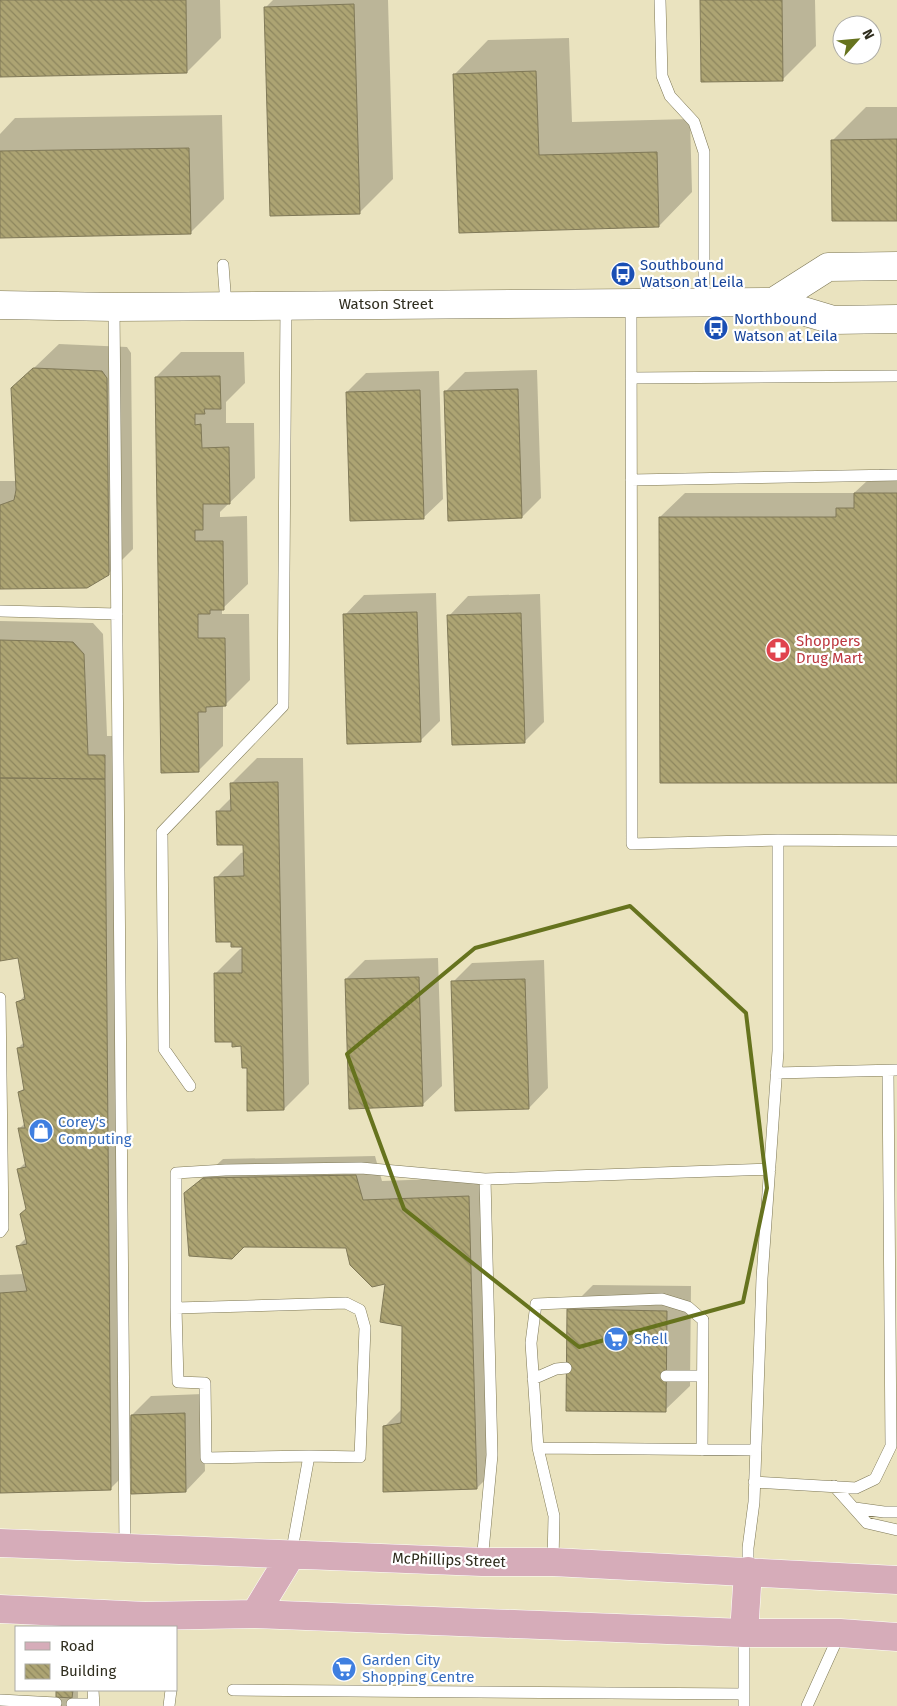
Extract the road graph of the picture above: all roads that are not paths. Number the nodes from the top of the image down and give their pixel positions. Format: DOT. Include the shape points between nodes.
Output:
graph roads {
  1 [pos="660,0"];
  2 [pos="223,265"];
  3 [pos="897,266"];
  4 [pos="704,302"];
  5 [pos="773,302"];
  6 [pos="631,303"];
  7 [pos="0,305"];
  8 [pos="226,305"];
  9 [pos="286,305"];
  10 [pos="114,306"];
  11 [pos="897,319"];
  12 [pos="897,376"];
  13 [pos="631,378"];
  14 [pos="897,475"];
  15 [pos="631,480"];
  16 [pos="0,611"];
  17 [pos="117,614"];
  18 [pos="778,840"];
  19 [pos="897,841"];
  20 [pos="0,998"];
  21 [pos="892,1071"];
  22 [pos="776,1073"];
  23 [pos="190,1086"];
  24 [pos="770,1169"];
  25 [pos="485,1179"];
  26 [pos="0,1232"];
  27 [pos="176,1308"];
  28 [pos="566,1368"];
  29 [pos="666,1376"];
  30 [pos="702,1376"];
  31 [pos="533,1379"];
  32 [pos="538,1448"];
  33 [pos="702,1450"];
  34 [pos="756,1450"];
  35 [pos="309,1456"];
  36 [pos="754,1482"];
  37 [pos="834,1486"];
  38 [pos="855,1508"];
  39 [pos="897,1512"];
  40 [pos="897,1530"];
  41 [pos="0,1543"];
  42 [pos="125,1547"];
  43 [pos="291,1555"];
  44 [pos="482,1562"];
  45 [pos="553,1562"];
  46 [pos="748,1571"];
  47 [pos="897,1580"];
  48 [pos="0,1609"];
  49 [pos="256,1614"];
  50 [pos="95,1620"];
  51 [pos="151,1622"];
  52 [pos="744,1633"];
  53 [pos="840,1633"];
  54 [pos="897,1637"];
  55 [pos="233,1690"];
  56 [pos="93,1691"];
  57 [pos="171,1691"];
  58 [pos="744,1694"];
  59 [pos="0,1700"];
  60 [pos="56,1703"];
  61 [pos="72,1704"];
  62 [pos="94,1705"];
  63 [pos="169,1706"];
  64 [pos="744,1706"];
  65 [pos="807,1706"];
  1 -- 4 [label="lane" via="662,76 670,96 694,122 704,152"];
  2 -- 8 [label="lane"];
  3 -- 5 [label="street" via="828,268"];
  4 -- 5 [label="street, Watson Street"];
  4 -- 6 [label="street, Watson Street"];
  5 -- 11 [label="street, Watson Street" via="833,320"];
  6 -- 9 [label="street, Watson Street"];
  6 -- 13 [label="lane"];
  7 -- 10 [label="street, Watson Street"];
  8 -- 9 [label="street, Watson Street"];
  8 -- 10 [label="street, Watson Street"];
  9 -- 23 [label="lane" via="283,706 162,832 164,1049"];
  10 -- 17 [label="lane"];
  12 -- 13 [label="lane"];
  13 -- 15 [label="lane"];
  14 -- 15 [label="lane"];
  15 -- 18 [label="lane" via="632,844"];
  16 -- 17 [label="lane"];
  17 -- 42 [label="lane"];
  18 -- 19 [label="lane"];
  18 -- 22 [label="lane"];
  20 -- 26 [label="lane" via="3,1228"];
  21 -- 22 [label="lane"];
  21 -- 37 [label="lane" via="891,1446 876,1479 856,1488"];
  22 -- 24 [label="lane"];
  24 -- 25 [label="lane"];
  24 -- 34 [label="lane" via="762,1278"];
  25 -- 27 [label="lane" via="361,1168 176,1173"];
  25 -- 44 [label="lane" via="492,1455"];
  27 -- 35 [label="lane" via="178,1382 205,1383 206,1458"];
  27 -- 35 [label="lane" via="346,1303 360,1310 366,1328 360,1457"];
  28 -- 31 [label="lane"];
  29 -- 30 [label="lane"];
  30 -- 31 [label="lane" via="703,1320 688,1307 662,1299 536,1304 531,1343"];
  30 -- 33 [label="lane"];
  31 -- 32 [label="lane"];
  32 -- 33 [label="lane"];
  32 -- 45 [label="lane" via="554,1516"];
  33 -- 34 [label="lane"];
  34 -- 36 [label="lane"];
  35 -- 43 [label="lane"];
  36 -- 37 [label="lane"];
  36 -- 46 [label="lane"];
  37 -- 38 [label="lane"];
  38 -- 39 [label="lane"];
  38 -- 40 [label="lane" via="867,1523"];
  41 -- 42 [label="main road, McPhillips Street"];
  42 -- 43 [label="main road, McPhillips Street"];
  43 -- 44 [label="main road, McPhillips Street"];
  43 -- 49 [label="main road"];
  44 -- 45 [label="main road, McPhillips Street"];
  45 -- 46 [label="main road, McPhillips Street"];
  46 -- 47 [label="main road, McPhillips Street"];
  46 -- 52 [label="main road"];
  48 -- 50 [label="main road"];
  49 -- 51 [label="main road"];
  49 -- 52 [label="main road"];
  50 -- 51 [label="main road"];
  52 -- 53 [label="main road"];
  52 -- 58 [label="lane"];
  53 -- 54 [label="main road"];
  53 -- 65 [label="lane"];
  55 -- 58 [label="lane"];
  56 -- 62 [label="lane"];
  57 -- 63 [label="lane"];
  58 -- 64 [label="lane"];
  59 -- 60 [label="lane"];
  61 -- 62 [label="lane"];
}
